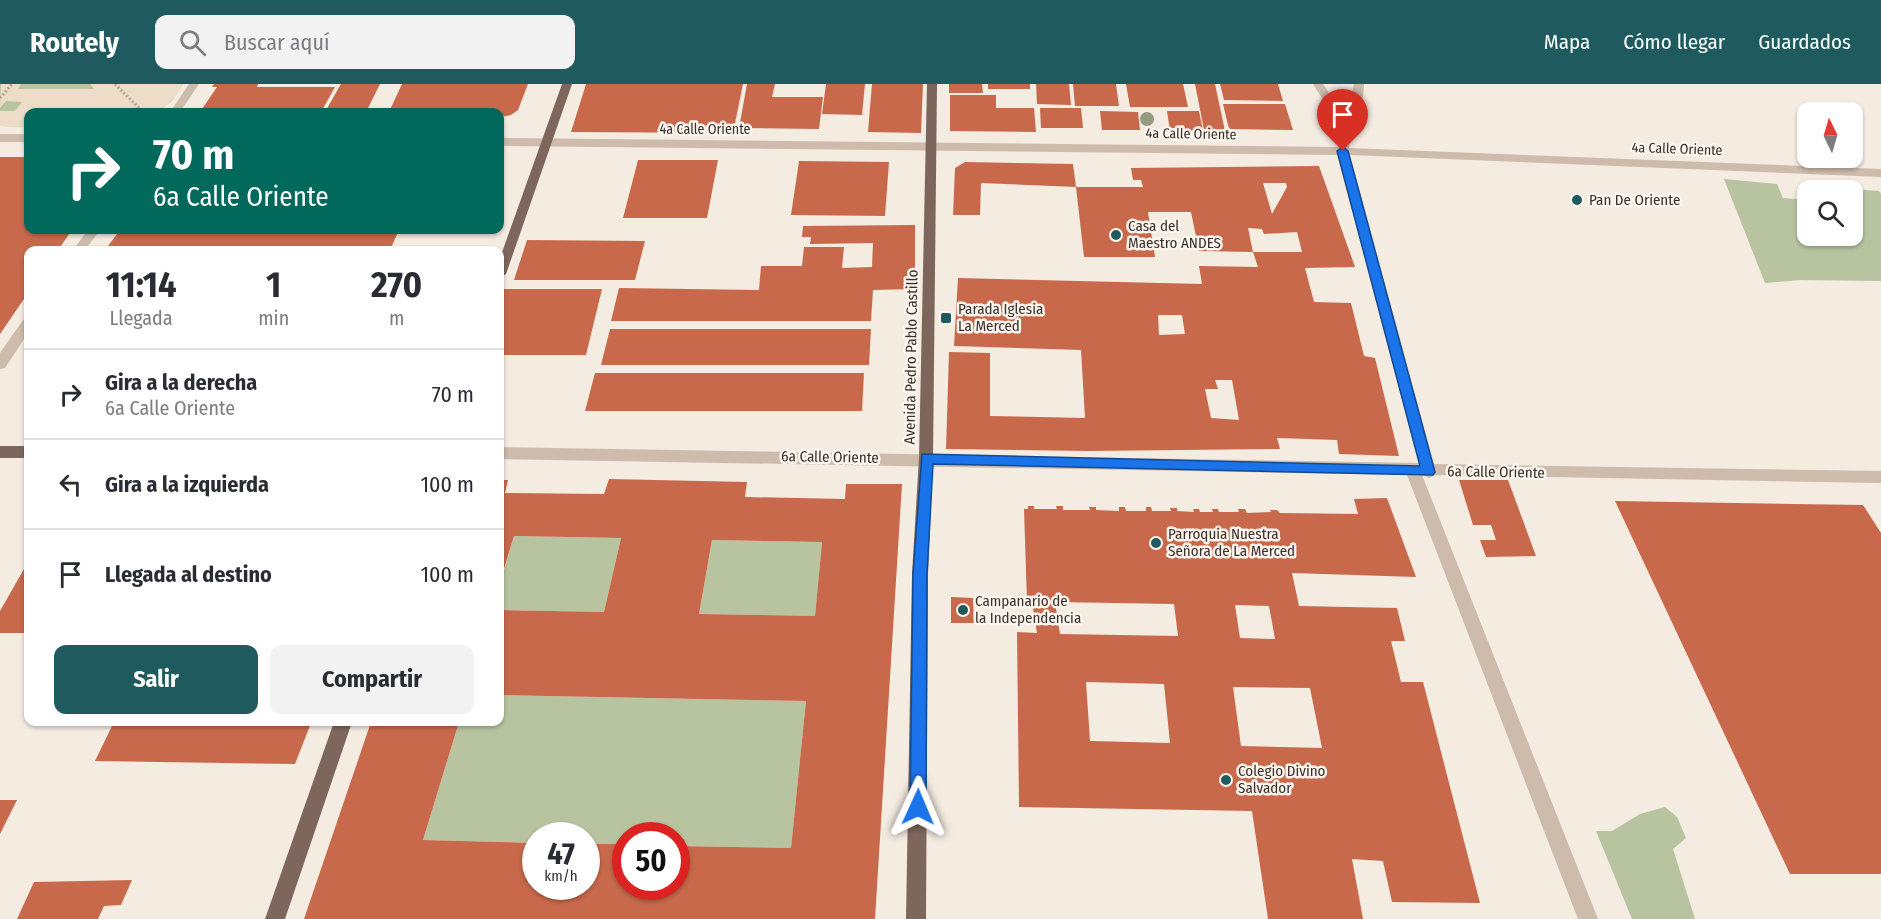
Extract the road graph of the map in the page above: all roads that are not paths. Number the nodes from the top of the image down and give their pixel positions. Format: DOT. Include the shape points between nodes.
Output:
graph roads {
  1 [pos="194,84"];
  2 [pos="567,84"];
  3 [pos="932,84"];
  4 [pos="1318,84"];
  5 [pos="1359,84"];
  6 [pos="178,108"];
  7 [pos="1345,125"];
  8 [pos="0,138"];
  9 [pos="24,138"];
  10 [pos="504,142"];
  11 [pos="547,143"];
  12 [pos="930,146"];
  13 [pos="1343,151"];
  14 [pos="1881,173"];
  15 [pos="504,263"];
  16 [pos="24,329"];
  17 [pos="0,364"];
  18 [pos="0,452"];
  19 [pos="24,452"];
  20 [pos="504,453"];
  21 [pos="926,458"];
  22 [pos="1421,471"];
  23 [pos="1881,477"];
  24 [pos="343,726"];
  25 [pos="1587,918"];
  26 [pos="275,919"];
  27 [pos="916,919"];
  1 -- 6 [label="street"];
  2 -- 11 [label="main road"];
  3 -- 12 [label="main road, Avenida Pedro Pablo Castillo"];
  4 -- 7 [label="street"];
  5 -- 7 [label="street"];
  7 -- 13 [label="street"];
  8 -- 9 [label="street"];
  10 -- 11 [label="street, 4a Calle Oriente"];
  11 -- 12 [label="street, 4a Calle Oriente"];
  11 -- 15 [label="main road"];
  12 -- 13 [label="street, 4a Calle Oriente"];
  12 -- 21 [label="main road, Avenida Pedro Pablo Castillo"];
  13 -- 14 [label="street, 4a Calle Oriente"];
  13 -- 22 [label="street"];
  16 -- 17 [label="street"];
  18 -- 19 [label="main road"];
  20 -- 21 [label="street, 6a Calle Oriente"];
  21 -- 22 [label="street, 6a Calle Oriente"];
  21 -- 27 [label="main road, Avenida Pedro Pablo Castillo" via="920,574"];
  22 -- 23 [label="street, 6a Calle Oriente"];
  22 -- 25 [label="street"];
  24 -- 26 [label="main road"];
}
